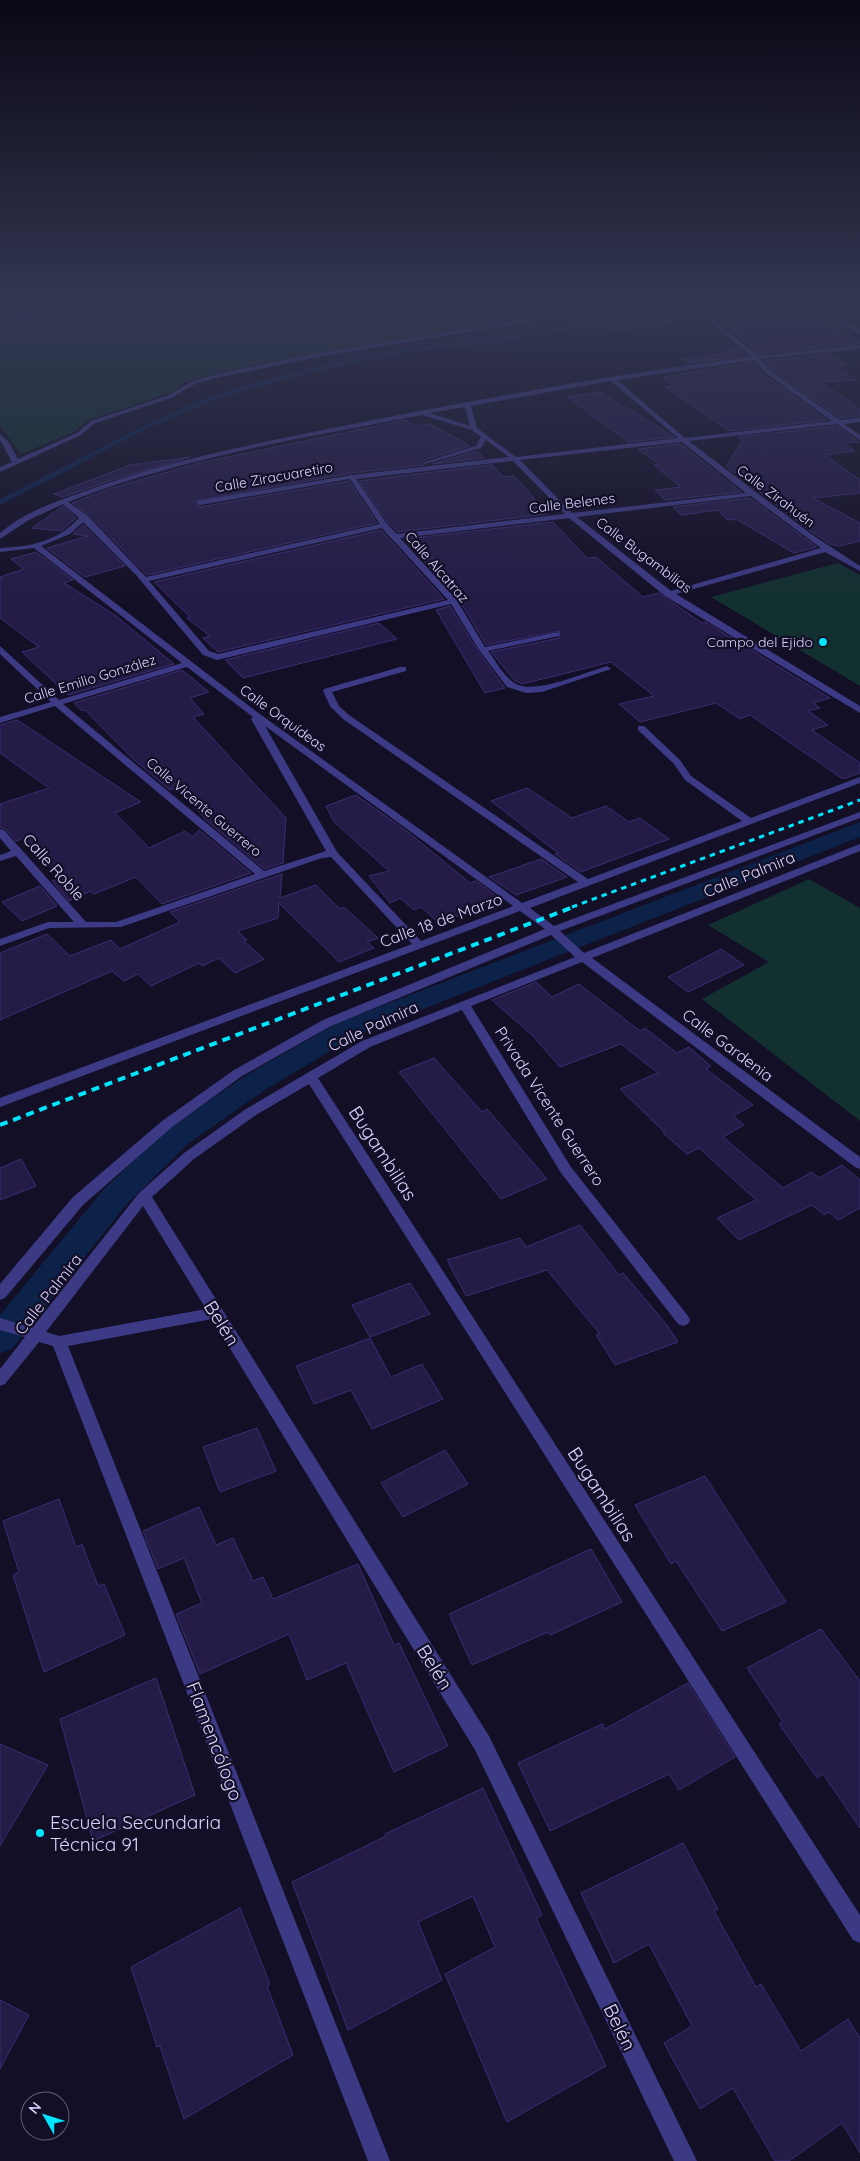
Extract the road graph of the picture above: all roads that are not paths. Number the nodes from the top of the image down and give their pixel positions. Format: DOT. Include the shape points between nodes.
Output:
graph roads {
  1 [pos="144,406"];
  2 [pos="458,406"];
  3 [pos="468,406"];
  4 [pos="643,406"];
  5 [pos="815,406"];
  6 [pos="423,413"];
  7 [pos="860,420"];
  8 [pos="837,422"];
  9 [pos="474,429"];
  10 [pos="0,436"];
  11 [pos="485,436"];
  12 [pos="860,438"];
  13 [pos="681,439"];
  14 [pos="515,458"];
  15 [pos="16,462"];
  16 [pos="0,470"];
  17 [pos="401,472"];
  18 [pos="352,477"];
  19 [pos="752,494"];
  20 [pos="64,502"];
  21 [pos="200,503"];
  22 [pos="571,516"];
  23 [pos="84,517"];
  24 [pos="384,525"];
  25 [pos="0,537"];
  26 [pos="394,537"];
  27 [pos="35,545"];
  28 [pos="826,549"];
  29 [pos="0,550"];
  30 [pos="860,569"];
  31 [pos="143,580"];
  32 [pos="668,594"];
  33 [pos="453,601"];
  34 [pos="556,634"];
  35 [pos="0,649"];
  36 [pos="483,650"];
  37 [pos="4,658"];
  38 [pos="187,664"];
  39 [pos="403,669"];
  40 [pos="607,669"];
  41 [pos="57,703"];
  42 [pos="860,710"];
  43 [pos="254,714"];
  44 [pos="0,720"];
  45 [pos="641,728"];
  46 [pos="860,780"];
  47 [pos="860,815"];
  48 [pos="749,821"];
  49 [pos="0,832"];
  50 [pos="860,847"];
  51 [pos="18,852"];
  52 [pos="333,854"];
  53 [pos="0,858"];
  54 [pos="263,876"];
  55 [pos="587,883"];
  56 [pos="520,908"];
  57 [pos="83,925"];
  58 [pos="554,932"];
  59 [pos="0,942"];
  60 [pos="419,945"];
  61 [pos="580,955"];
  62 [pos="464,1004"];
  63 [pos="310,1076"];
  64 [pos="0,1103"];
  65 [pos="860,1164"];
  66 [pos="144,1196"];
  67 [pos="0,1294"];
  68 [pos="216,1313"];
  69 [pos="683,1320"];
  70 [pos="0,1324"];
  71 [pos="38,1334"];
  72 [pos="59,1342"];
  73 [pos="0,1380"];
  74 [pos="860,1933"];
  75 [pos="379,2161"];
  76 [pos="686,2161"];
  1 -- 15 [label="street" via="111,414 93,422 79,434"];
  2 -- 6 [label="street"];
  3 -- 9 [label="street"];
  4 -- 13 [label="street, Calle Zirahuén"];
  5 -- 8 [label="street"];
  6 -- 9 [label="street, Calle Bugambilias"];
  6 -- 20 [label="street" via="163,467"];
  7 -- 8 [label="street, Calle Ziracuaretiro"];
  8 -- 12 [label="street"];
  8 -- 13 [label="street, Calle Ziracuaretiro"];
  9 -- 11 [label="street, Calle Bugambilias"];
  10 -- 15 [label="street"];
  11 -- 14 [label="street, Calle Bugambilias"];
  11 -- 17 [label="street" via="479,447"];
  13 -- 14 [label="street, Calle Ziracuaretiro"];
  13 -- 19 [label="street, Calle Zirahuén"];
  14 -- 17 [label="street, Calle Ziracuaretiro"];
  14 -- 22 [label="street, Calle Bugambilias"];
  15 -- 16 [label="street"];
  17 -- 18 [label="street, Calle Ziracuaretiro"];
  18 -- 21 [label="street, Calle Ziracuaretiro"];
  18 -- 24 [label="street, Calle Alcatraz"];
  19 -- 22 [label="street, Calle Belenes"];
  19 -- 28 [label="street, Calle Zirahuén"];
  20 -- 23 [label="street"];
  20 -- 25 [label="street" via="21,521"];
  22 -- 26 [label="street, Calle Belenes"];
  22 -- 32 [label="street, Calle Bugambilias"];
  23 -- 27 [label="street" via="77,528"];
  23 -- 31 [label="street"];
  24 -- 26 [label="street, Calle Alcatraz"];
  24 -- 31 [label="street"];
  26 -- 33 [label="street, Calle Alcatraz"];
  27 -- 29 [label="street"];
  27 -- 38 [label="street, Calle Orquídeas"];
  28 -- 30 [label="street, Calle Zirahuén"];
  28 -- 32 [label="street"];
  31 -- 33 [label="street" via="206,653 217,656"];
  32 -- 42 [label="street, Calle Bugambilias"];
  33 -- 36 [label="street, Calle Alcatraz"];
  34 -- 36 [label="street"];
  35 -- 37 [label="street, Calle Vicente Guerrero"];
  36 -- 40 [label="street, Calle Alcatraz" via="510,685 526,690 542,689"];
  37 -- 41 [label="street, Calle Vicente Guerrero"];
  38 -- 41 [label="street, Calle Emilio González"];
  38 -- 43 [label="street, Calle Orquídeas"];
  39 -- 55 [label="street" via="327,691 337,711"];
  41 -- 44 [label="street, Calle Emilio González"];
  41 -- 54 [label="street, Calle Vicente Guerrero"];
  43 -- 52 [label="street"];
  43 -- 56 [label="street, Calle Orquídeas"];
  45 -- 48 [label="street" via="677,762 688,778"];
  46 -- 48 [label="street, Calle 18 de Marzo"];
  47 -- 58 [label="street"];
  48 -- 55 [label="street, Calle 18 de Marzo"];
  49 -- 51 [label="street, Calle Roble"];
  50 -- 61 [label="street, Calle Palmira"];
  51 -- 53 [label="street"];
  51 -- 57 [label="street, Calle Roble"];
  52 -- 54 [label="street, Calle Vicente Guerrero" via="321,855"];
  52 -- 60 [label="street"];
  54 -- 57 [label="street" via="117,925"];
  55 -- 56 [label="street, Calle 18 de Marzo"];
  56 -- 58 [label="street, Calle Orquídeas"];
  56 -- 60 [label="street, Calle 18 de Marzo"];
  57 -- 59 [label="street" via="48,925"];
  58 -- 61 [label="street, Calle Gardenia"];
  58 -- 67 [label="street" via="327,1022 238,1073 167,1124 78,1201"];
  60 -- 64 [label="street, Calle 18 de Marzo"];
  61 -- 62 [label="street, Calle Palmira"];
  61 -- 65 [label="street, Calle Gardenia"];
  62 -- 63 [label="street, Calle Palmira" via="366,1044"];
  62 -- 69 [label="street, Privada Vicente Guerrero" via="566,1170"];
  63 -- 66 [label="street, Calle Palmira" via="251,1112 189,1156"];
  63 -- 74 [label="street, Bugambilias"];
  66 -- 68 [label="street, Belén"];
  66 -- 71 [label="street, Calle Palmira"];
  68 -- 72 [label="street"];
  68 -- 76 [label="street, Belén" via="482,1744"];
  70 -- 71 [label="street"];
  71 -- 72 [label="street"];
  71 -- 73 [label="street, Calle Palmira"];
  72 -- 75 [label="street, Flamencólogo"];
}
